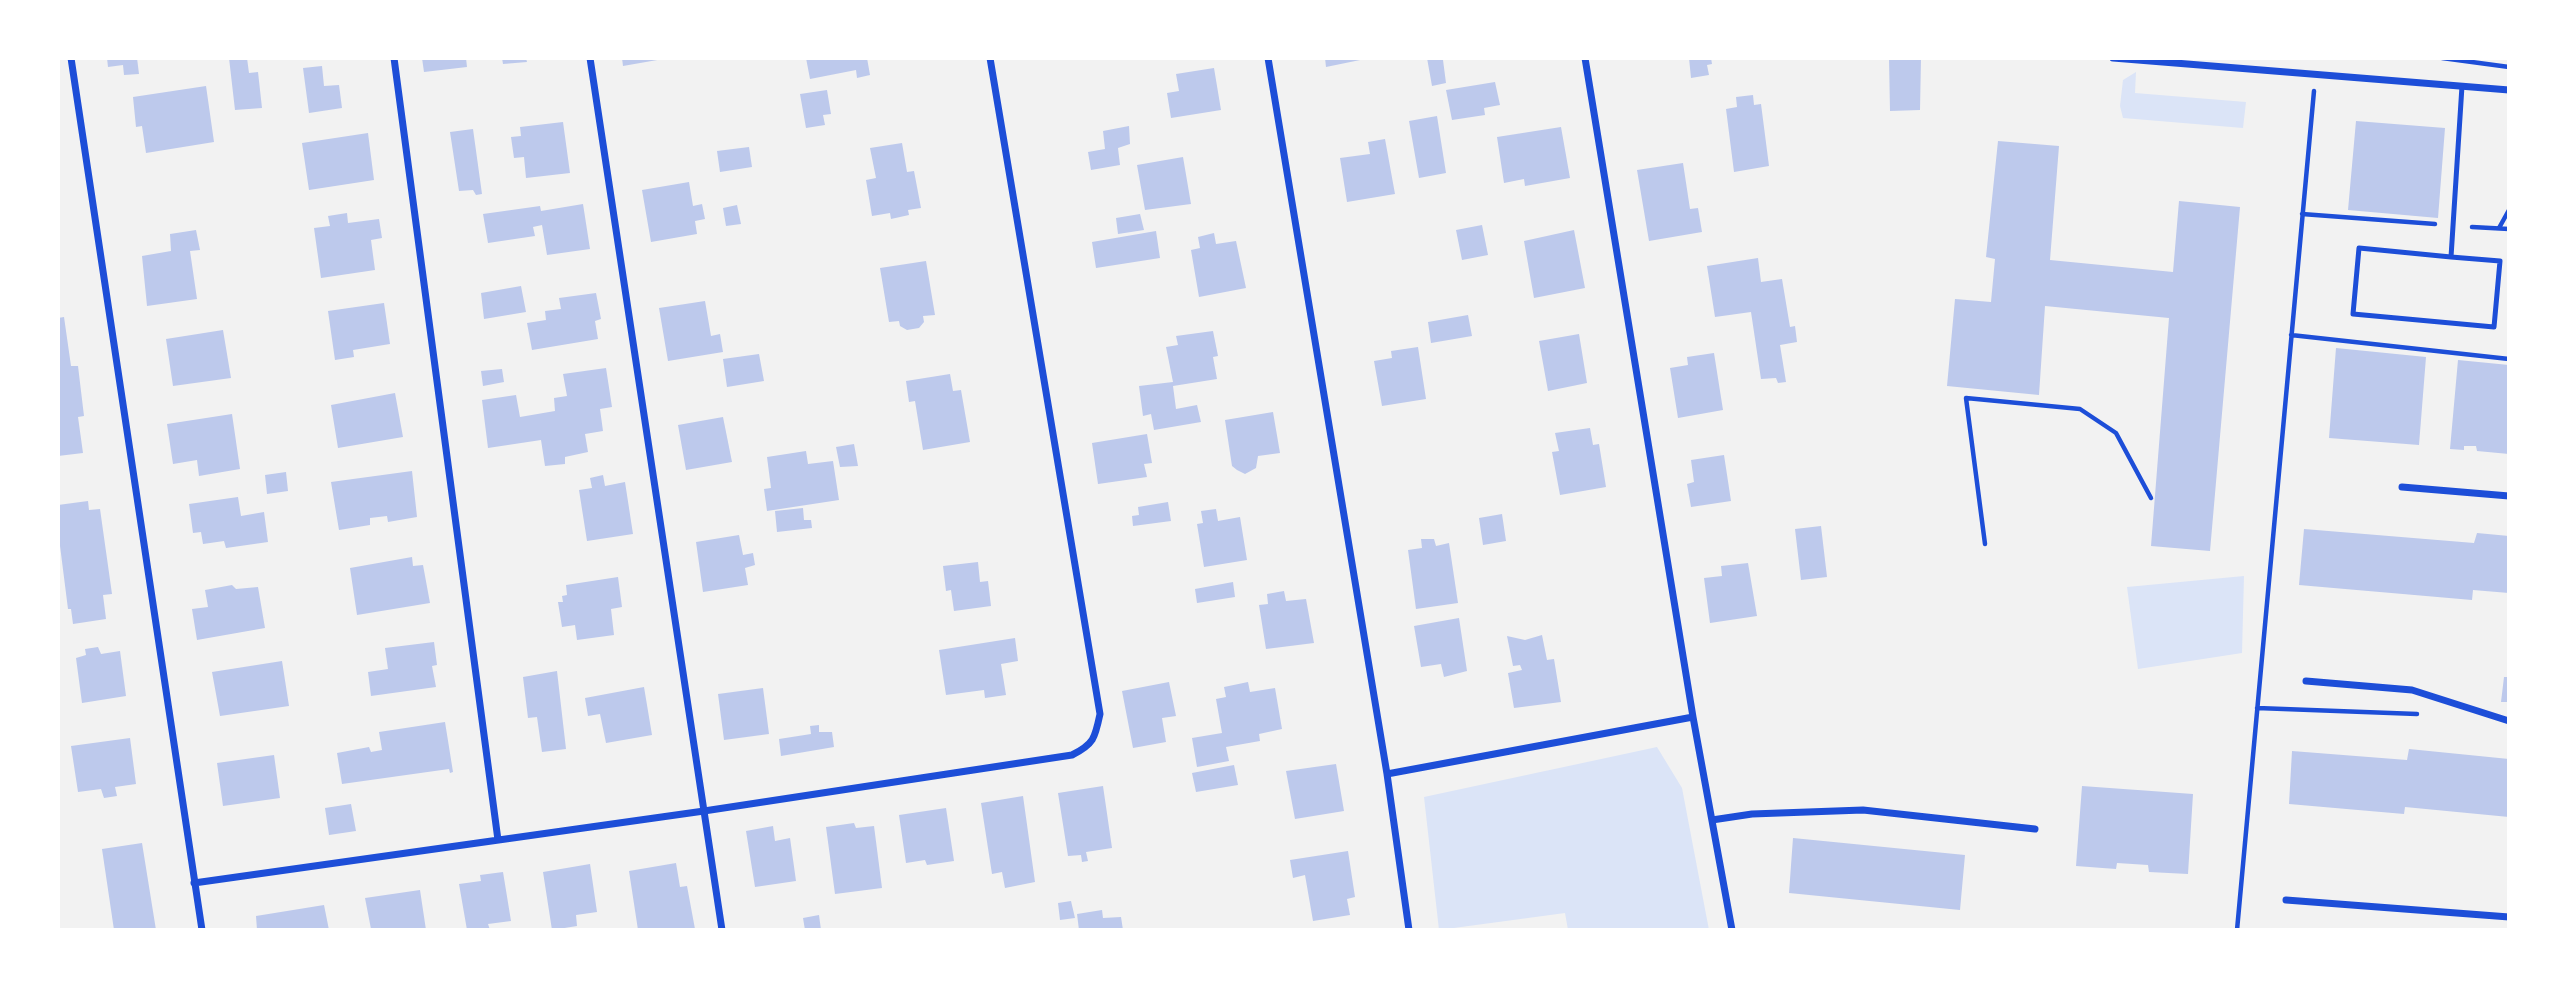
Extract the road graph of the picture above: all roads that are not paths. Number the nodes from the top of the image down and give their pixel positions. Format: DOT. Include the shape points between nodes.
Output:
graph roads {
  1 [pos="71,58"];
  2 [pos="394,58"];
  3 [pos="590,58"];
  4 [pos="989,58"];
  5 [pos="1268,58"];
  6 [pos="1585,58"];
  7 [pos="2113,58"];
  8 [pos="2462,86"];
  9 [pos="2509,90"];
  10 [pos="2451,257"];
  11 [pos="2402,487"];
  12 [pos="2509,496"];
  13 [pos="2306,681"];
  14 [pos="1693,717"];
  15 [pos="2509,720"];
  16 [pos="1387,774"];
  17 [pos="704,811"];
  18 [pos="1712,820"];
  19 [pos="2035,829"];
  20 [pos="498,840"];
  21 [pos="194,883"];
  22 [pos="2286,900"];
  23 [pos="2509,917"];
  24 [pos="202,930"];
  25 [pos="722,930"];
  26 [pos="1409,930"];
  27 [pos="1732,930"];
  1 -- 21 [label="street"];
  2 -- 20 [label="street"];
  3 -- 17 [label="street"];
  4 -- 17 [label="street" via="1100,714 1096,736 1072,755"];
  5 -- 16 [label="street"];
  6 -- 14 [label="street"];
  7 -- 8 [label="street"];
  8 -- 9 [label="street"];
  8 -- 10 [label="lane"];
  10 -- 10 [label="lane" via="2359,248 2353,314 2494,327 2500,261"];
  11 -- 12 [label="street"];
  13 -- 15 [label="street" via="2412,690"];
  14 -- 16 [label="street"];
  14 -- 18 [label="street"];
  16 -- 26 [label="street"];
  17 -- 20 [label="street"];
  17 -- 25 [label="street"];
  18 -- 19 [label="street" via="1863,810"];
  18 -- 27 [label="street"];
  20 -- 21 [label="street"];
  21 -- 24 [label="street"];
  22 -- 23 [label="street"];
}
